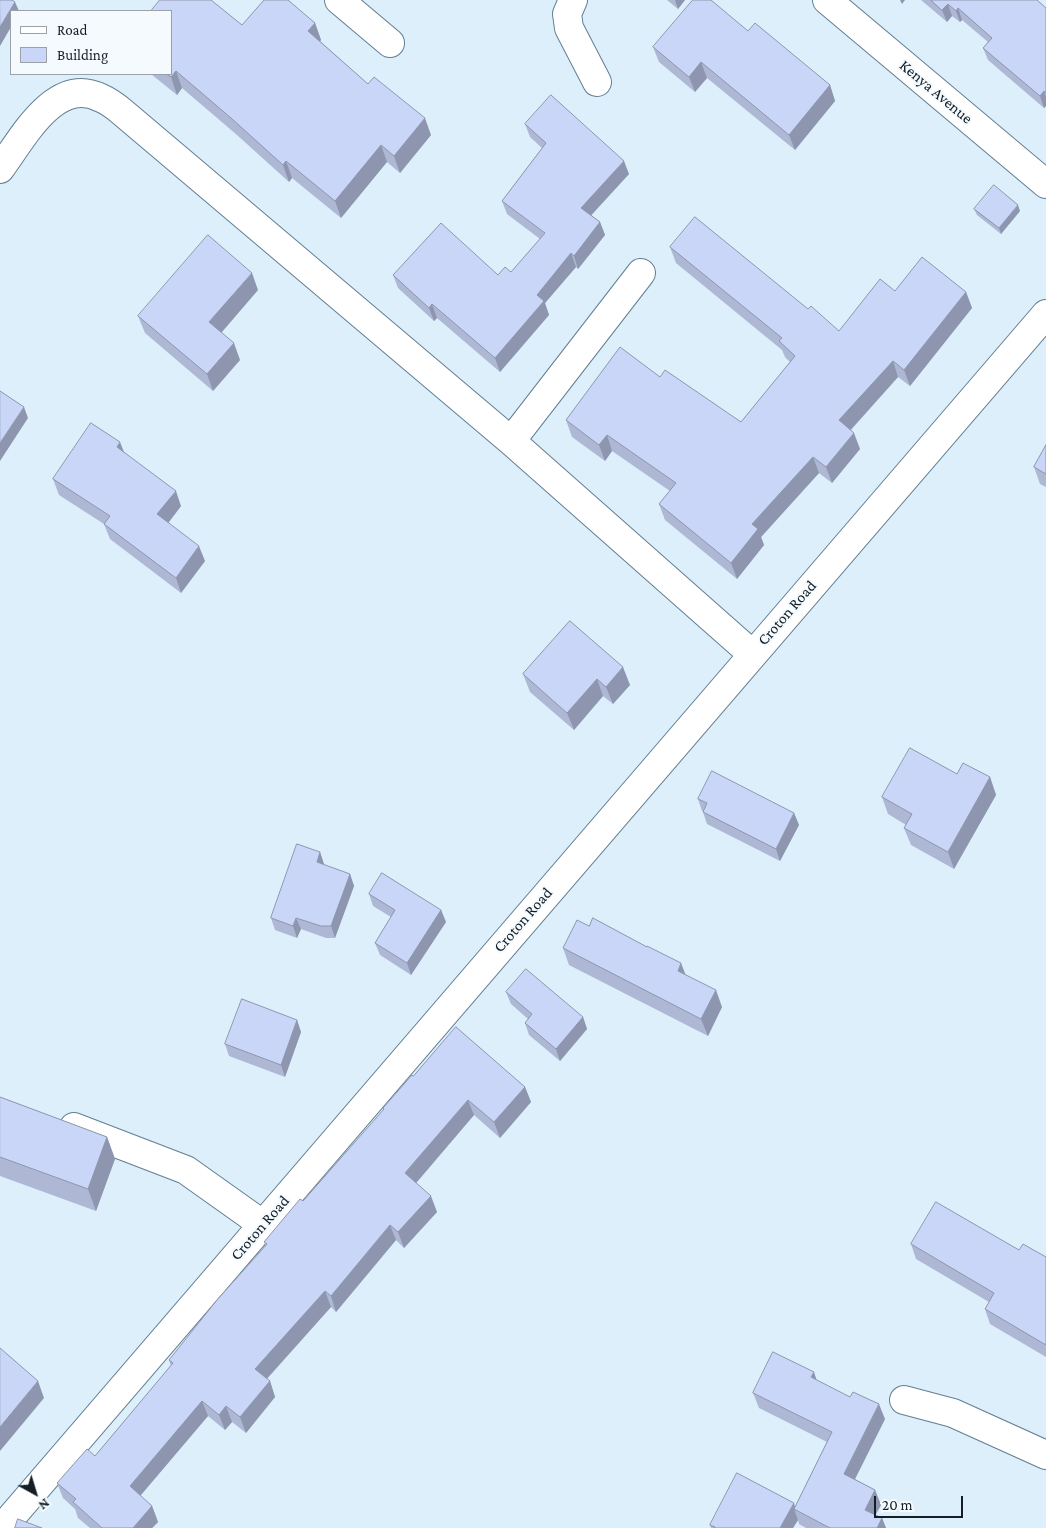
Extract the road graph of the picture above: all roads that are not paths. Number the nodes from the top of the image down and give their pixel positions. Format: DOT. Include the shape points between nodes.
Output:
graph roads {
  1 [pos="339,0"];
  2 [pos="572,0"];
  3 [pos="827,0"];
  4 [pos="390,43"];
  5 [pos="597,82"];
  6 [pos="0,169"];
  7 [pos="1046,184"];
  8 [pos="641,273"];
  9 [pos="1046,314"];
  10 [pos="511,441"];
  11 [pos="752,654"];
  12 [pos="51,1118"];
  13 [pos="262,1224"];
  14 [pos="904,1400"];
  15 [pos="1046,1455"];
  16 [pos="2,1528"];
  1 -- 4 [label="street"];
  2 -- 5 [label="street" via="567,14 569,28"];
  3 -- 7 [label="street, Kenya Avenue"];
  6 -- 10 [label="street" via="41,113 62,96 86,93 102,98"];
  8 -- 10 [label="street"];
  9 -- 11 [label="street, Croton Road"];
  10 -- 11 [label="street"];
  11 -- 13 [label="street, Croton Road"];
  12 -- 13 [label="street" via="186,1170"];
  13 -- 16 [label="street, Croton Road"];
  14 -- 15 [label="street" via="953,1412"];
}
